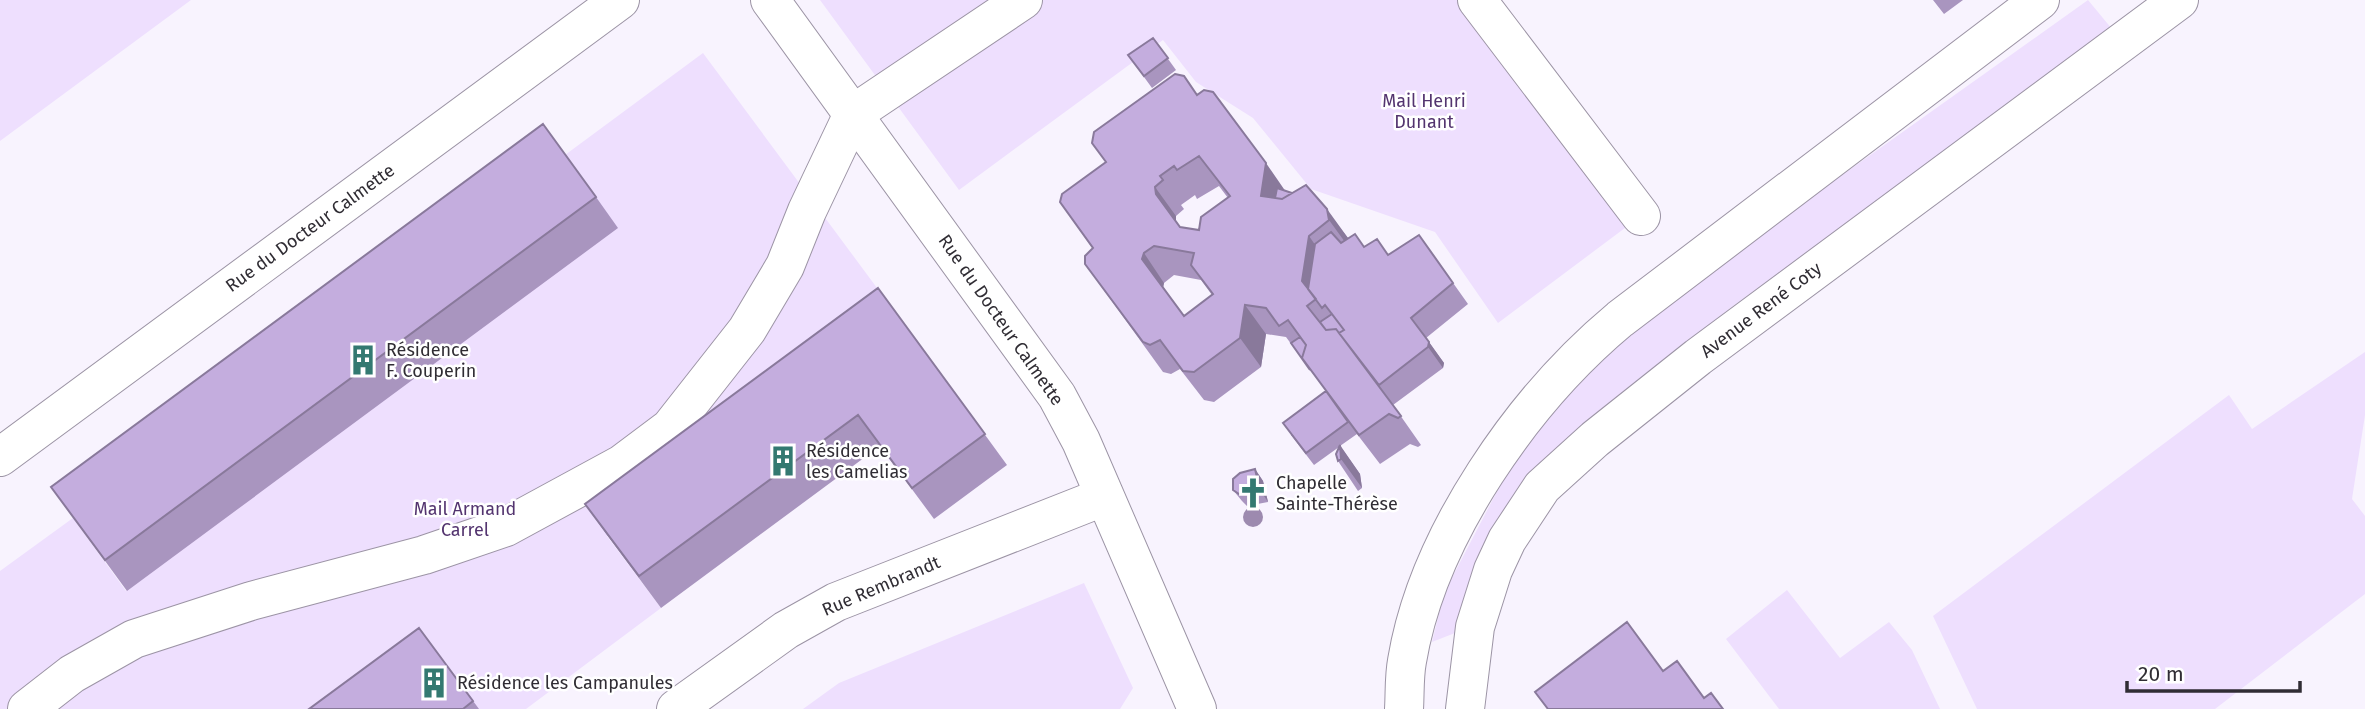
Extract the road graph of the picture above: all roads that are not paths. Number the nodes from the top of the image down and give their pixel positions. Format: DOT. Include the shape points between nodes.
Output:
graph roads {
  1 [pos="620,0"];
  2 [pos="770,0"];
  3 [pos="1023,0"];
  4 [pos="1477,0"];
  5 [pos="2040,0"];
  6 [pos="2179,0"];
  7 [pos="853,114"];
  8 [pos="1641,216"];
  9 [pos="0,457"];
  10 [pos="1103,497"];
  11 [pos="27,709"];
  12 [pos="676,709"];
  13 [pos="1197,709"];
  14 [pos="1404,709"];
  15 [pos="1465,709"];
  1 -- 9 [label="street, Rue du Docteur Calmette"];
  2 -- 7 [label="street, Rue du Docteur Calmette"];
  3 -- 7 [label="street"];
  4 -- 8 [label="street"];
  5 -- 14 [label="street" via="1620,319 1553,381 1517,427 1448,538 1430,579 1407,662"];
  6 -- 15 [label="street, Avenue René Coty" via="1698,357 1542,487 1493,570 1475,626"];
  7 -- 10 [label="street, Rue du Docteur Calmette" via="1058,396"];
  7 -- 11 [label="street" via="785,266 747,330 670,428 622,464 506,527 134,639 72,674"];
  10 -- 12 [label="street, Rue Rembrandt" via="836,602 768,643"];
  10 -- 13 [label="street, Rue du Docteur Calmette"];
}
